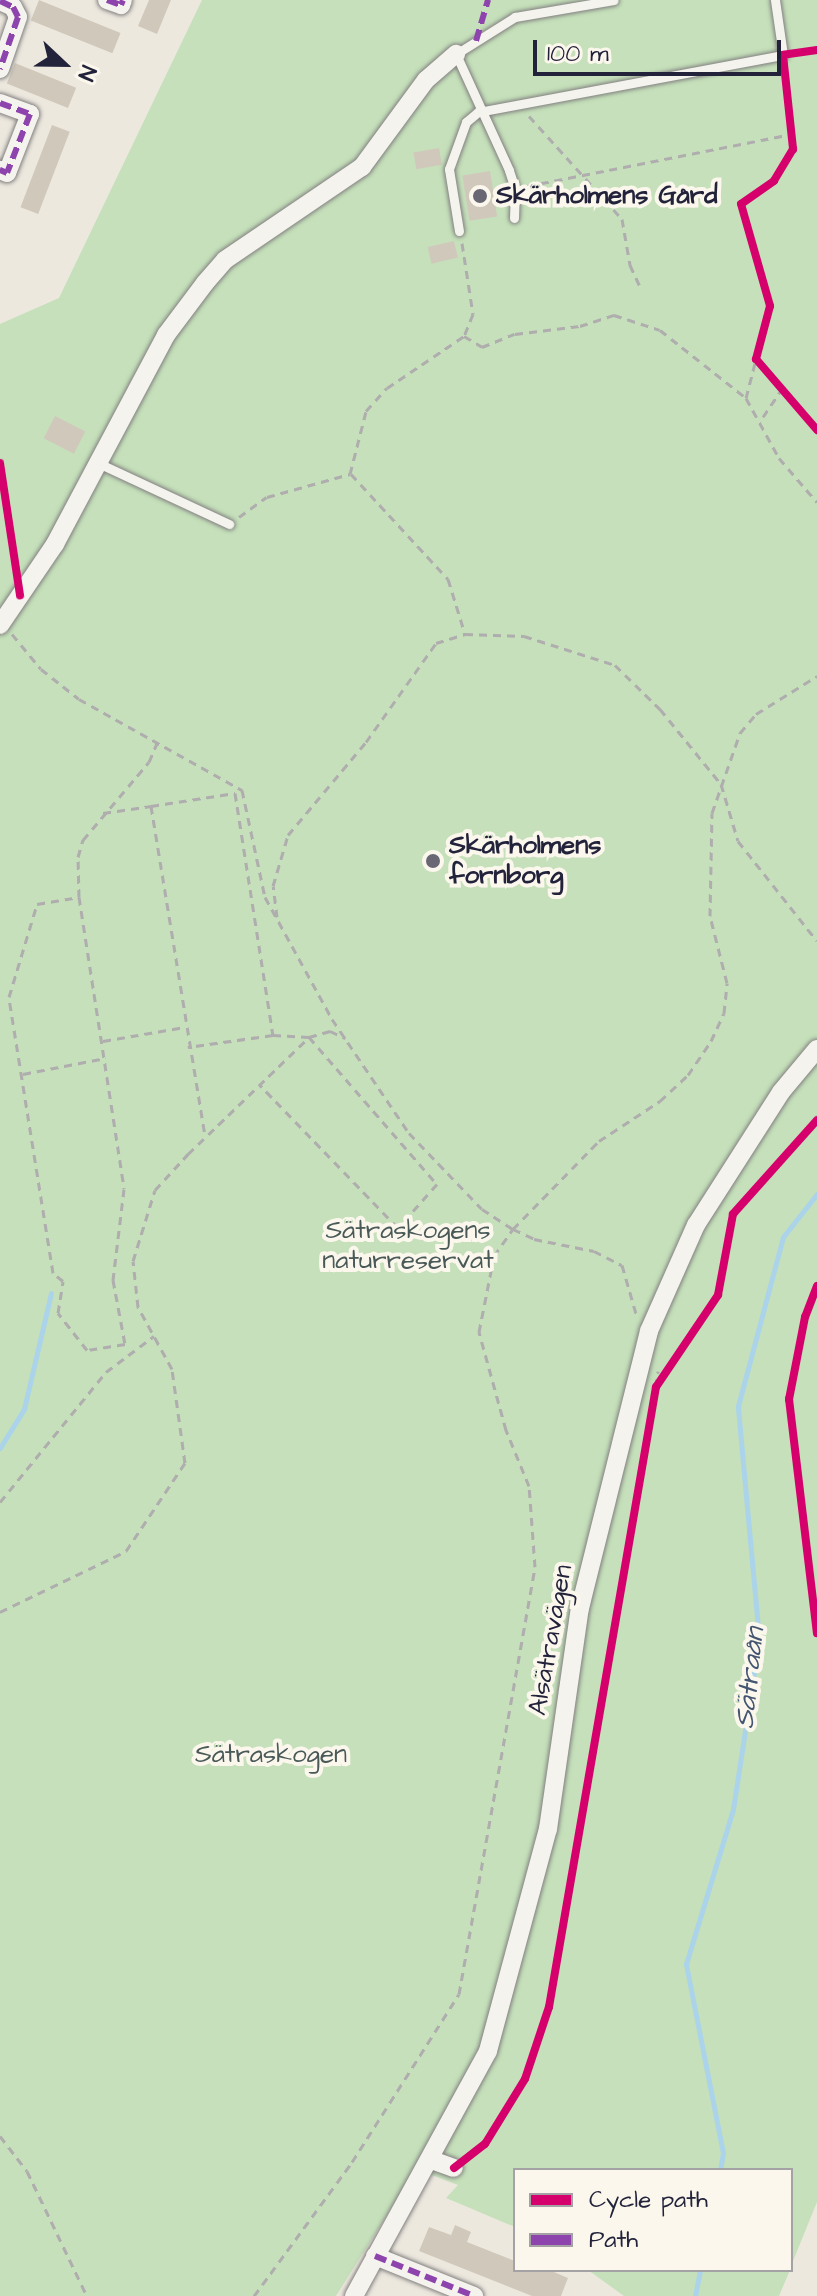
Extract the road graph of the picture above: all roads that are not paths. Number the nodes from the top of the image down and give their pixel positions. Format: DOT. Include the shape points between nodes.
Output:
graph roads {
  1 [pos="107,0"];
  2 [pos="123,0"];
  3 [pos="614,0"];
  4 [pos="775,0"];
  5 [pos="0,1"];
  6 [pos="456,54"];
  7 [pos="0,69"];
  8 [pos="0,103"];
  9 [pos="478,112"];
  10 [pos="0,170"];
  11 [pos="514,218"];
  12 [pos="459,231"];
  13 [pos="96,462"];
  14 [pos="229,524"];
  15 [pos="2,623"];
  16 [pos="817,1049"];
  17 [pos="432,2160"];
  18 [pos="454,2168"];
  19 [pos="375,2256"];
  20 [pos="354,2296"];
  21 [pos="474,2296"];
  1 -- 2 [label="street" via="121,5"];
  3 -- 6 [label="lane" via="515,17"];
  4 -- 9 [label="lane" via="783,55"];
  5 -- 7 [label="street" via="13,7 18,17"];
  6 -- 9 [label="lane"];
  6 -- 13 [label="street" via="426,80 362,167 225,260 166,335"];
  8 -- 10 [label="street" via="30,114 7,173"];
  9 -- 11 [label="lane" via="515,189"];
  9 -- 12 [label="lane" via="466,122 449,169"];
  13 -- 14 [label="lane"];
  13 -- 15 [label="street" via="55,544"];
  16 -- 17 [label="street, Alsätravägen" via="781,1092 696,1225 649,1331 580,1608 544,1844 488,2051"];
  17 -- 18 [label="street"];
  17 -- 19 [label="street, Alsätravägen"];
  19 -- 20 [label="street, Alsätravägen"];
  19 -- 21 [label="street"];
}
